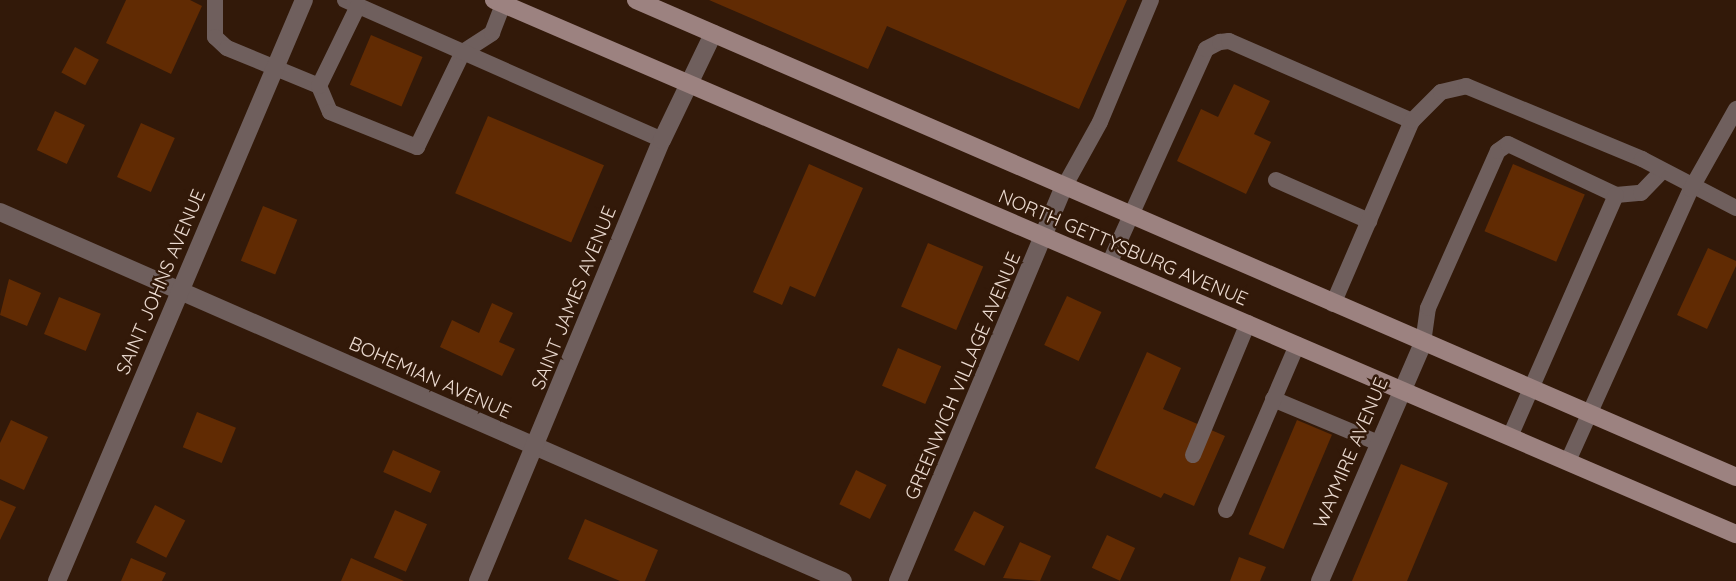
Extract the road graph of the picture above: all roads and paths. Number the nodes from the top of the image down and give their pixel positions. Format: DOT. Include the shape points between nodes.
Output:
graph roads {
  1 [pos="215,0"];
  2 [pos="304,0"];
  3 [pos="636,0"];
  4 [pos="1151,0"];
  5 [pos="499,2"];
  6 [pos="351,3"];
  7 [pos="713,34"];
  8 [pos="463,52"];
  9 [pos="276,69"];
  10 [pos="687,84"];
  11 [pos="319,86"];
  12 [pos="1736,109"];
  13 [pos="1412,121"];
  14 [pos="662,140"];
  15 [pos="1662,171"];
  16 [pos="1276,180"];
  17 [pos="1064,187"];
  18 [pos="1691,189"];
  19 [pos="1616,195"];
  20 [pos="1736,208"];
  21 [pos="0,212"];
  22 [pos="1131,216"];
  23 [pos="1369,221"];
  24 [pos="1045,237"];
  25 [pos="1109,264"];
  26 [pos="179,290"];
  27 [pos="1333,304"];
  28 [pos="1248,323"];
  29 [pos="1423,343"];
  30 [pos="1297,345"];
  31 [pos="1401,389"];
  32 [pos="1530,389"];
  33 [pos="1273,399"];
  34 [pos="1588,414"];
  35 [pos="1510,436"];
  36 [pos="1378,443"];
  37 [pos="535,447"];
  38 [pos="1193,455"];
  39 [pos="1568,461"];
  40 [pos="1736,477"];
  41 [pos="1226,510"];
  42 [pos="1736,534"];
  43 [pos="57,581"];
  44 [pos="478,581"];
  45 [pos="843,581"];
  46 [pos="898,581"];
  47 [pos="1320,581"];
  1 -- 9 [label="lane" via="215,37 227,48"];
  2 -- 9 [label="street, SAINT JOHNS AVENUE"];
  3 -- 7 [label="main road, NORTH GETTYSBURG AVENUE"];
  4 -- 17 [label="lane" via="1100,122"];
  5 -- 8 [label="lane" via="492,33"];
  5 -- 10 [label="main road, NORTH GETTYSBURG AVENUE"];
  6 -- 8 [label="lane"];
  6 -- 11 [label="lane"];
  7 -- 10 [label="street, SAINT JAMES AVENUE"];
  7 -- 17 [label="main road, NORTH GETTYSBURG AVENUE"];
  8 -- 11 [label="lane" via="417,147 330,112"];
  8 -- 14 [label="lane"];
  9 -- 11 [label="lane"];
  9 -- 26 [label="street, SAINT JOHNS AVENUE"];
  10 -- 14 [label="street, SAINT JAMES AVENUE"];
  10 -- 24 [label="main road, NORTH GETTYSBURG AVENUE"];
  12 -- 18 [label="lane"];
  13 -- 15 [label="lane" via="1441,92 1466,86"];
  13 -- 22 [label="lane" via="1229,41 1220,42 1206,49"];
  13 -- 23 [label="lane"];
  14 -- 37 [label="street, SAINT JAMES AVENUE"];
  15 -- 18 [label="lane"];
  15 -- 19 [label="lane" via="1641,193"];
  16 -- 23 [label="lane"];
  17 -- 22 [label="main road, NORTH GETTYSBURG AVENUE"];
  17 -- 24 [label="street, GREENWICH VILLAGE AVENUE"];
  18 -- 20 [label="lane"];
  18 -- 34 [label="lane"];
  19 -- 29 [label="lane" via="1508,144 1498,151 1428,308"];
  19 -- 32 [label="lane"];
  21 -- 26 [label="street, BOHEMIAN AVENUE"];
  22 -- 25 [label="lane"];
  22 -- 27 [label="main road, NORTH GETTYSBURG AVENUE"];
  23 -- 27 [label="lane"];
  24 -- 25 [label="main road, NORTH GETTYSBURG AVENUE"];
  24 -- 46 [label="street, GREENWICH VILLAGE AVENUE"];
  25 -- 28 [label="main road, NORTH GETTYSBURG AVENUE"];
  26 -- 37 [label="street, BOHEMIAN AVENUE"];
  26 -- 43 [label="street, SAINT JOHNS AVENUE"];
  27 -- 29 [label="main road, NORTH GETTYSBURG AVENUE"];
  28 -- 30 [label="main road, NORTH GETTYSBURG AVENUE"];
  28 -- 38 [label="lane"];
  29 -- 31 [label="street, WAYMIRE AVENUE"];
  29 -- 32 [label="main road, NORTH GETTYSBURG AVENUE"];
  30 -- 31 [label="main road, NORTH GETTYSBURG AVENUE"];
  30 -- 33 [label="lane"];
  31 -- 35 [label="main road, NORTH GETTYSBURG AVENUE"];
  31 -- 36 [label="street, WAYMIRE AVENUE"];
  32 -- 34 [label="main road, NORTH GETTYSBURG AVENUE"];
  32 -- 35 [label="lane"];
  33 -- 36 [label="lane"];
  33 -- 41 [label="lane"];
  34 -- 39 [label="lane"];
  34 -- 40 [label="main road, NORTH GETTYSBURG AVENUE"];
  35 -- 39 [label="main road, NORTH GETTYSBURG AVENUE"];
  36 -- 47 [label="street, WAYMIRE AVENUE"];
  37 -- 44 [label="street, SAINT JAMES AVENUE"];
  37 -- 45 [label="street, BOHEMIAN AVENUE"];
  39 -- 42 [label="main road, NORTH GETTYSBURG AVENUE"];
}
